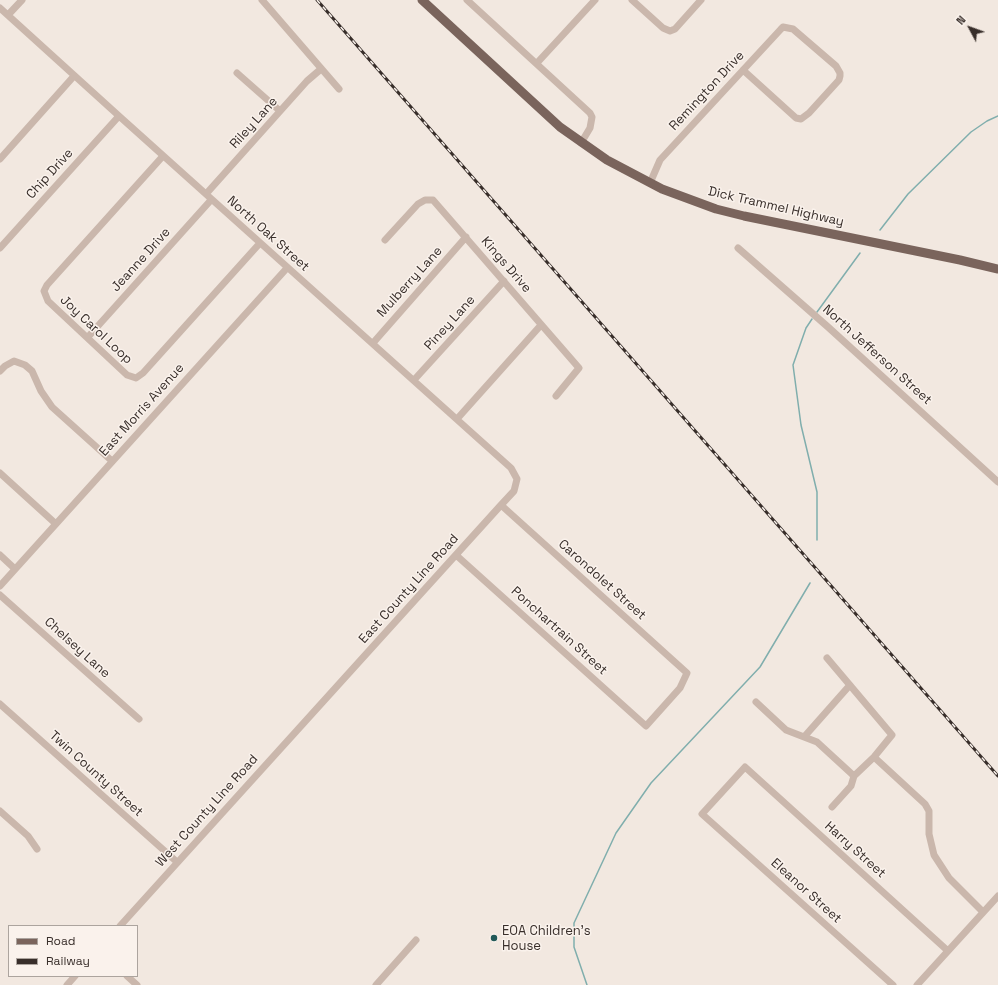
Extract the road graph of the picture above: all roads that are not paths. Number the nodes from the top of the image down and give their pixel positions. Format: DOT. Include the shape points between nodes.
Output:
graph roads {
  1 [pos="22,0"];
  2 [pos="262,0"];
  3 [pos="422,0"];
  4 [pos="467,0"];
  5 [pos="595,0"];
  6 [pos="632,0"];
  7 [pos="701,0"];
  8 [pos="0,8"];
  9 [pos="8,15"];
  10 [pos="537,63"];
  11 [pos="321,69"];
  12 [pos="743,70"];
  13 [pos="237,73"];
  14 [pos="74,76"];
  15 [pos="339,89"];
  16 [pos="280,111"];
  17 [pos="119,116"];
  18 [pos="581,143"];
  19 [pos="163,156"];
  20 [pos="0,159"];
  21 [pos="650,183"];
  22 [pos="206,194"];
  23 [pos="212,200"];
  24 [pos="466,238"];
  25 [pos="385,240"];
  26 [pos="260,243"];
  27 [pos="0,248"];
  28 [pos="738,248"];
  29 [pos="287,268"];
  30 [pos="998,269"];
  31 [pos="504,281"];
  32 [pos="541,325"];
  33 [pos="88,337"];
  34 [pos="373,343"];
  35 [pos="0,371"];
  36 [pos="414,380"];
  37 [pos="556,396"];
  38 [pos="457,419"];
  39 [pos="112,461"];
  40 [pos="0,473"];
  41 [pos="517,479"];
  42 [pos="998,482"];
  43 [pos="501,506"];
  44 [pos="56,524"];
  45 [pos="456,555"];
  46 [pos="0,556"];
  47 [pos="15,569"];
  48 [pos="0,586"];
  49 [pos="0,595"];
  50 [pos="827,658"];
  51 [pos="850,685"];
  52 [pos="756,702"];
  53 [pos="0,704"];
  54 [pos="312,713"];
  55 [pos="138,719"];
  56 [pos="646,726"];
  57 [pos="804,737"];
  58 [pos="874,757"];
  59 [pos="854,776"];
  60 [pos="832,807"];
  61 [pos="0,811"];
  62 [pos="702,814"];
  63 [pos="37,849"];
  64 [pos="177,862"];
  65 [pos="998,896"];
  66 [pos="983,912"];
  67 [pos="121,925"];
  68 [pos="416,940"];
  69 [pos="948,951"];
  70 [pos="74,977"];
  71 [pos="128,977"];
  72 [pos="67,985"];
  73 [pos="137,985"];
  74 [pos="376,985"];
  75 [pos="893,985"];
  76 [pos="917,985"];
  1 -- 9 [label="street"];
  2 -- 11 [label="street"];
  3 -- 18 [label="main road, Dick Trammel Highway" via="545,114"];
  4 -- 10 [label="street"];
  5 -- 10 [label="street"];
  6 -- 7 [label="street" via="663,28 670,31 675,29"];
  8 -- 9 [label="street, North Oak Street"];
  9 -- 14 [label="street, North Oak Street"];
  10 -- 18 [label="street" via="590,113 590,128"];
  11 -- 15 [label="street"];
  11 -- 16 [label="street, Riley Lane"];
  12 -- 12 [label="street, Remington Drive" via="796,118 801,119 838,80 840,73 836,66 786,26"];
  12 -- 21 [label="street, Remington Drive" via="660,160"];
  13 -- 16 [label="street"];
  14 -- 17 [label="street, North Oak Street"];
  14 -- 20 [label="street"];
  16 -- 22 [label="street, Riley Lane"];
  17 -- 19 [label="street, North Oak Street"];
  17 -- 27 [label="street, Chip Drive"];
  18 -- 21 [label="main road, Dick Trammel Highway"];
  19 -- 22 [label="street, North Oak Street"];
  19 -- 33 [label="street, Joy Carol Loop" via="45,288 44,295 48,301"];
  21 -- 30 [label="main road, Dick Trammel Highway" via="689,200 737,215"];
  22 -- 23 [label="street, North Oak Street"];
  23 -- 26 [label="street, North Oak Street"];
  23 -- 33 [label="street, Jeanne Drive"];
  24 -- 25 [label="street, Kings Drive" via="433,200 425,200 418,204"];
  24 -- 31 [label="street, Kings Drive"];
  24 -- 34 [label="street, Mulberry Lane"];
  26 -- 29 [label="street, North Oak Street"];
  26 -- 33 [label="street, Joy Carol Loop" via="136,378 127,375"];
  28 -- 42 [label="street, North Jefferson Street"];
  29 -- 34 [label="street, North Oak Street"];
  29 -- 39 [label="street, East Morris Avenue"];
  31 -- 32 [label="street, Kings Drive"];
  31 -- 36 [label="street, Piney Lane"];
  32 -- 37 [label="street, Kings Drive" via="579,368"];
  32 -- 38 [label="street"];
  34 -- 36 [label="street, North Oak Street"];
  35 -- 39 [label="street" via="14,361 25,365 32,371 40,391 52,406"];
  36 -- 38 [label="street, North Oak Street"];
  38 -- 41 [label="street, North Oak Street" via="511,468"];
  39 -- 44 [label="street, East Morris Avenue"];
  40 -- 44 [label="street"];
  41 -- 43 [label="street, East County Line Road" via="514,491"];
  43 -- 45 [label="street, East County Line Road"];
  43 -- 56 [label="street, Carondolet Street" via="687,673 680,688"];
  44 -- 47 [label="street, East Morris Avenue"];
  45 -- 54 [label="street, East County Line Road"];
  45 -- 56 [label="street, Ponchartrain Street"];
  46 -- 47 [label="street"];
  47 -- 48 [label="street, East Morris Avenue"];
  49 -- 55 [label="street, Chelsey Lane"];
  50 -- 51 [label="street"];
  51 -- 57 [label="street"];
  51 -- 58 [label="street" via="892,734"];
  52 -- 57 [label="street" via="780,725"];
  53 -- 64 [label="street, Twin County Street"];
  54 -- 64 [label="street, West County Line Road"];
  57 -- 59 [label="street" via="817,742"];
  58 -- 59 [label="street"];
  58 -- 66 [label="street" via="925,804 929,812 929,834 934,855 949,878"];
  59 -- 60 [label="street" via="851,786"];
  61 -- 63 [label="street" via="28,836"];
  62 -- 69 [label="street, Harry Street" via="745,767"];
  62 -- 75 [label="street, Eleanor Street"];
  64 -- 67 [label="street, West County Line Road"];
  65 -- 66 [label="street"];
  66 -- 69 [label="street"];
  68 -- 74 [label="street"];
  69 -- 76 [label="street"];
  70 -- 72 [label="street"];
  71 -- 73 [label="street"];
}
